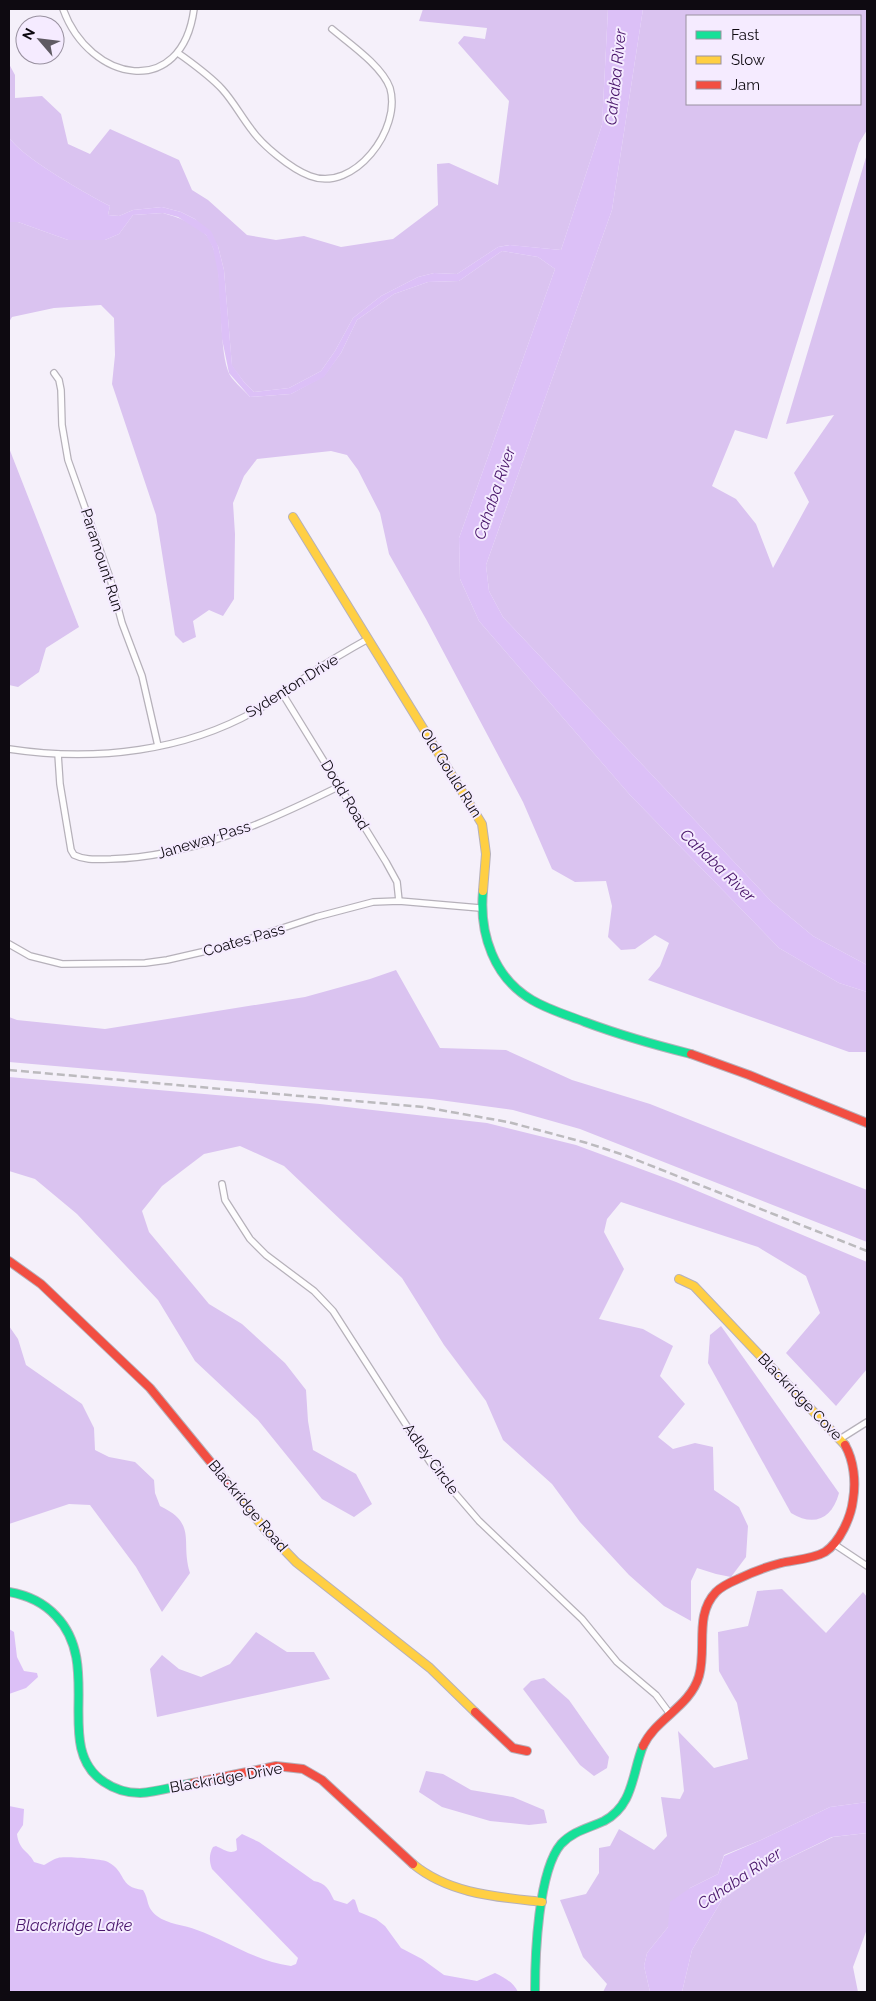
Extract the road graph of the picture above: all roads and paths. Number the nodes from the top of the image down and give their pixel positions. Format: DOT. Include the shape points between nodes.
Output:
graph roads {
  1 [pos="63,9"];
  2 [pos="194,9"];
  3 [pos="332,29"];
  4 [pos="178,53"];
  5 [pos="54,372"];
  6 [pos="293,516"];
  7 [pos="368,638"];
  8 [pos="282,693"];
  9 [pos="158,746"];
  10 [pos="9,750"];
  11 [pos="58,754"];
  12 [pos="340,786"];
  13 [pos="399,901"];
  14 [pos="480,908"];
  15 [pos="9,944"];
  16 [pos="867,1123"];
  17 [pos="222,1184"];
  18 [pos="9,1261"];
  19 [pos="679,1279"];
  20 [pos="867,1422"];
  21 [pos="840,1439"];
  22 [pos="834,1544"];
  23 [pos="867,1566"];
  24 [pos="9,1592"];
  25 [pos="670,1714"];
  26 [pos="527,1751"];
  27 [pos="542,1902"];
  28 [pos="535,1992"];
  1 -- 4 [label="street" via="87,48 102,61 122,70 144,70 163,64"];
  2 -- 4 [label="street" via="190,32"];
  3 -- 4 [label="street" via="374,64 389,86 391,96 389,122 368,157 352,170 335,177 311,177 260,140 222,89"];
  5 -- 9 [label="street, Paramount Run" via="61,390 68,460 142,676"];
  6 -- 7 [label="street, Old Gould Run"];
  7 -- 8 [label="street, Sydenton Drive"];
  7 -- 14 [label="street, Old Gould Run" via="482,824 487,856"];
  8 -- 9 [label="street, Sydenton Drive" via="241,718"];
  8 -- 12 [label="street, Dodd Road"];
  9 -- 11 [label="street, Sydenton Drive" via="114,754"];
  10 -- 11 [label="street, Sydenton Drive"];
  11 -- 12 [label="street, Janeway Pass" via="71,850 74,855 89,859 148,856 198,845 272,819"];
  12 -- 13 [label="street, Dodd Road" via="396,882"];
  13 -- 14 [label="street, Coates Pass"];
  13 -- 15 [label="street, Coates Pass" via="373,902 342,909 236,944 167,960 62,964 30,956"];
  14 -- 16 [label="street, Old Gould Run" via="487,944 504,976 531,999 640,1041 708,1060"];
  17 -- 25 [label="street, Adley Circle" via="224,1200 250,1239 314,1291 333,1311 448,1485 479,1521 582,1619 625,1670 656,1695"];
  18 -- 26 [label="street, Blackridge Road" via="41,1284 150,1388 267,1532 296,1562 430,1668 512,1748"];
  19 -- 21 [label="street, Blackridge Cove" via="694,1286"];
  20 -- 21 [label="street"];
  21 -- 22 [label="street, Blackridge Cove" via="854,1462 856,1476 852,1509"];
  22 -- 23 [label="street"];
  22 -- 25 [label="street, Blackridge Cove" via="814,1556 753,1572 715,1593 708,1602 704,1618 698,1679 683,1703"];
  24 -- 27 [label="street, Blackridge Drive" via="37,1601 67,1629 76,1650 80,1678 78,1726 82,1754 94,1774 108,1785 141,1793 276,1766 303,1769 322,1780 420,1870 450,1885 480,1894"];
  25 -- 27 [label="street, Blackridge Cove" via="655,1728 639,1753 633,1786 623,1805 605,1821 570,1836 556,1850 544,1880"];
  27 -- 28 [label="street, Blackridge Cove" via="535,1959"];
}
